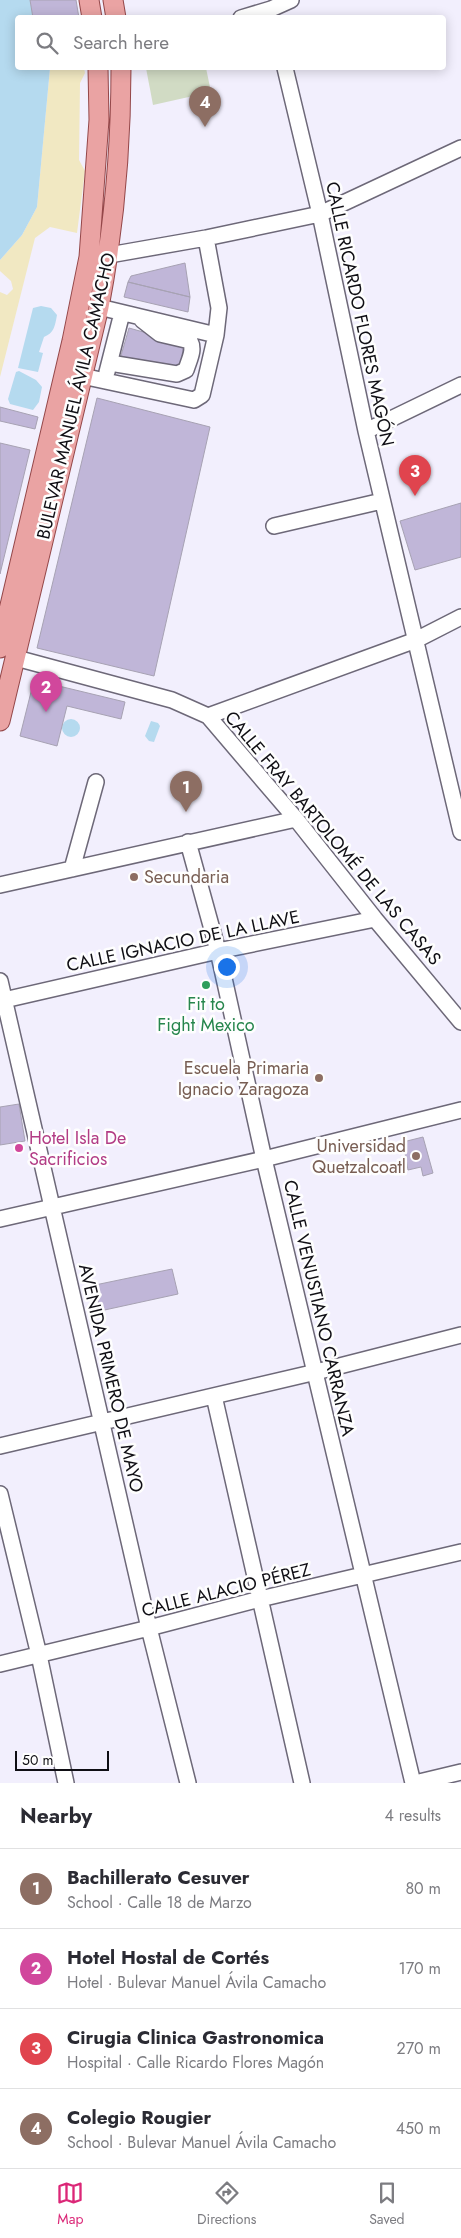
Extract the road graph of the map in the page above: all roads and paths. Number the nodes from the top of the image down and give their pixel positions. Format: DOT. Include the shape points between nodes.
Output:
graph roads {
  1 [pos="88,0"];
  2 [pos="114,0"];
  3 [pos="291,0"];
  4 [pos="271,9"];
  5 [pos="91,15"];
  6 [pos="116,15"];
  7 [pos="250,15"];
  8 [pos="98,70"];
  9 [pos="121,70"];
  10 [pos="285,70"];
  11 [pos="461,148"];
  12 [pos="320,214"];
  13 [pos="206,238"];
  14 [pos="109,256"];
  15 [pos="89,257"];
  16 [pos="99,307"];
  17 [pos="122,313"];
  18 [pos="139,317"];
  19 [pos="216,335"];
  20 [pos="110,363"];
  21 [pos="82,376"];
  22 [pos="105,381"];
  23 [pos="461,385"];
  24 [pos="366,431"];
  25 [pos="382,501"];
  26 [pos="274,526"];
  27 [pos="461,617"];
  28 [pos="416,640"];
  29 [pos="0,648"];
  30 [pos="16,658"];
  31 [pos="208,716"];
  32 [pos="0,721"];
  33 [pos="96,782"];
  34 [pos="296,819"];
  35 [pos="461,832"];
  36 [pos="188,842"];
  37 [pos="72,869"];
  38 [pos="0,885"];
  39 [pos="375,920"];
  40 [pos="218,951"];
  41 [pos="0,981"];
  42 [pos="2,1001"];
  43 [pos="461,1022"];
  44 [pos="461,1110"];
  45 [pos="264,1159"];
  46 [pos="53,1209"];
  47 [pos="0,1220"];
  48 [pos="461,1335"];
  49 [pos="316,1372"];
  50 [pos="214,1396"];
  51 [pos="101,1422"];
  52 [pos="0,1446"];
  53 [pos="0,1494"];
  54 [pos="461,1552"];
  55 [pos="362,1576"];
  56 [pos="260,1599"];
  57 [pos="150,1628"];
  58 [pos="39,1655"];
  59 [pos="0,1664"];
  60 [pos="461,1772"];
  61 [pos="66,1783"];
  62 [pos="188,1783"];
  63 [pos="302,1783"];
  64 [pos="414,1783"];
  1 -- 5 [label="main road"];
  2 -- 6 [label="main road"];
  3 -- 4 [label="street"];
  4 -- 7 [label="street"];
  8 -- 15 [label="main road, BULEVAR MANUEL ÁVILA CAMACHO" via="99,120"];
  9 -- 14 [label="main road, BULEVAR MANUEL ÁVILA CAMACHO" via="121,124"];
  10 -- 12 [label="street, CALLE RICARDO FLORES MAGÓN"];
  11 -- 12 [label="street"];
  12 -- 13 [label="street"];
  12 -- 24 [label="street, CALLE RICARDO FLORES MAGÓN"];
  13 -- 14 [label="street"];
  13 -- 19 [label="street" via="219,308"];
  14 -- 15 [label="street"];
  14 -- 16 [label="main road, BULEVAR MANUEL ÁVILA CAMACHO"];
  15 -- 29 [label="main road, BULEVAR MANUEL ÁVILA CAMACHO"];
  16 -- 17 [label="street"];
  16 -- 21 [label="main road, BULEVAR MANUEL ÁVILA CAMACHO"];
  17 -- 18 [label="street"];
  17 -- 20 [label="street"];
  18 -- 19 [label="street"];
  18 -- 20 [label="street" via="160,334 190,341 192,355 186,370 177,374"];
  19 -- 22 [label="street" via="202,395 196,400"];
  20 -- 22 [label="street"];
  21 -- 22 [label="street"];
  21 -- 30 [label="main road, BULEVAR MANUEL ÁVILA CAMACHO"];
  23 -- 24 [label="street"];
  24 -- 25 [label="street, CALLE RICARDO FLORES MAGÓN"];
  25 -- 26 [label="street"];
  25 -- 28 [label="street, CALLE RICARDO FLORES MAGÓN"];
  27 -- 28 [label="street"];
  28 -- 31 [label="street"];
  28 -- 35 [label="street, CALLE RICARDO FLORES MAGÓN"];
  30 -- 31 [label="street, CALLE FRAY BARTOLOMÉ DE LAS CASAS" via="172,700"];
  30 -- 32 [label="main road, BULEVAR MANUEL ÁVILA CAMACHO"];
  31 -- 34 [label="street, CALLE FRAY BARTOLOMÉ DE LAS CASAS"];
  33 -- 37 [label="street"];
  34 -- 36 [label="street"];
  34 -- 39 [label="street, CALLE FRAY BARTOLOMÉ DE LAS CASAS"];
  36 -- 37 [label="street"];
  36 -- 40 [label="street, CALLE VENUSTIANO CARRANZA"];
  37 -- 38 [label="street"];
  39 -- 40 [label="street, CALLE IGNACIO DE LA LLAVE"];
  39 -- 43 [label="street, CALLE FRAY BARTOLOMÉ DE LAS CASAS"];
  40 -- 42 [label="street, CALLE IGNACIO DE LA LLAVE"];
  40 -- 45 [label="street, CALLE VENUSTIANO CARRANZA"];
  41 -- 42 [label="street, AVENIDA PRIMERO DE MAYO"];
  42 -- 46 [label="street, AVENIDA PRIMERO DE MAYO"];
  44 -- 45 [label="street"];
  45 -- 46 [label="street"];
  45 -- 49 [label="street, CALLE VENUSTIANO CARRANZA"];
  46 -- 47 [label="street"];
  46 -- 51 [label="street, AVENIDA PRIMERO DE MAYO"];
  48 -- 49 [label="street"];
  49 -- 50 [label="street"];
  49 -- 55 [label="street, CALLE VENUSTIANO CARRANZA"];
  50 -- 51 [label="street"];
  50 -- 56 [label="street"];
  51 -- 52 [label="street"];
  51 -- 57 [label="street, AVENIDA PRIMERO DE MAYO"];
  53 -- 58 [label="street"];
  54 -- 55 [label="street, CALLE ALACIO PÉREZ"];
  55 -- 56 [label="street, CALLE ALACIO PÉREZ"];
  55 -- 64 [label="street, CALLE VENUSTIANO CARRANZA"];
  56 -- 57 [label="street, CALLE ALACIO PÉREZ"];
  56 -- 63 [label="street"];
  57 -- 58 [label="street, CALLE ALACIO PÉREZ"];
  57 -- 62 [label="street, AVENIDA PRIMERO DE MAYO"];
  58 -- 59 [label="street, CALLE ALACIO PÉREZ"];
  58 -- 61 [label="street"];
  60 -- 64 [label="street"];
}
